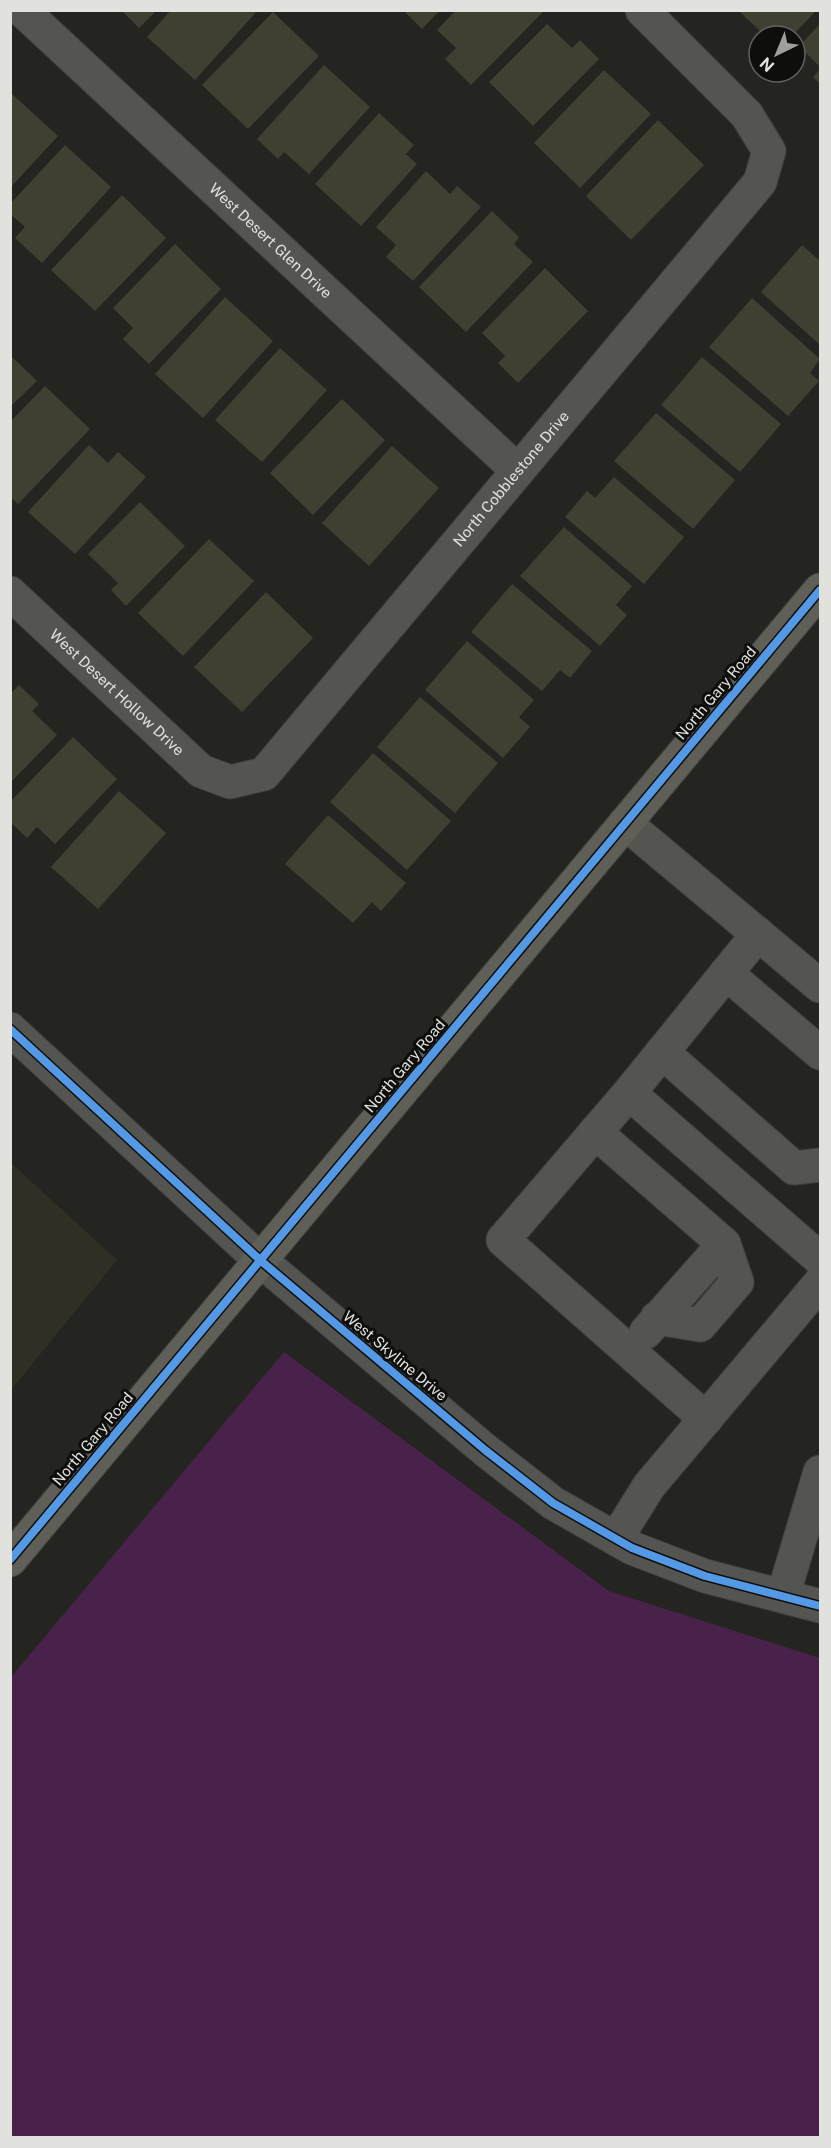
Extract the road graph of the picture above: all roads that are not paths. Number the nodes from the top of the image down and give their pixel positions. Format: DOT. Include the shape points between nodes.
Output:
graph roads {
  1 [pos="22,10"];
  2 [pos="642,10"];
  3 [pos="518,471"];
  4 [pos="820,590"];
  5 [pos="10,593"];
  6 [pos="230,782"];
  7 [pos="625,823"];
  8 [pos="758,934"];
  9 [pos="726,973"];
  10 [pos="820,986"];
  11 [pos="10,1029"];
  12 [pos="662,1052"];
  13 [pos="820,1053"];
  14 [pos="628,1093"];
  15 [pos="595,1132"];
  16 [pos="820,1165"];
  17 [pos="820,1259"];
  18 [pos="260,1260"];
  19 [pos="820,1283"];
  20 [pos="630,1351"];
  21 [pos="706,1419"];
  22 [pos="820,1472"];
  23 [pos="616,1539"];
  24 [pos="10,1560"];
  25 [pos="783,1596"];
  26 [pos="820,1606"];
  1 -- 3 [label="street, West Desert Glen Drive"];
  2 -- 3 [label="street, North Cobblestone Drive" via="747,115 769,151 760,182"];
  3 -- 6 [label="street, North Cobblestone Drive" via="264,774"];
  4 -- 7 [label="main road, North Gary Road"];
  5 -- 6 [label="street, West Desert Hollow Drive" via="201,771"];
  7 -- 8 [label="street"];
  7 -- 18 [label="main road, North Gary Road"];
  8 -- 9 [label="street"];
  8 -- 10 [label="street"];
  9 -- 12 [label="street"];
  9 -- 13 [label="street"];
  11 -- 18 [label="street, West Skyline Drive"];
  12 -- 14 [label="street"];
  12 -- 16 [label="street" via="794,1168"];
  14 -- 15 [label="street"];
  14 -- 17 [label="street"];
  15 -- 20 [label="street" via="503,1240"];
  15 -- 20 [label="street" via="724,1244 737,1282 700,1325 657,1318"];
  18 -- 23 [label="street, West Skyline Drive" via="485,1450 553,1503"];
  18 -- 24 [label="main road, North Gary Road"];
  19 -- 21 [label="street"];
  20 -- 21 [label="street"];
  21 -- 23 [label="street" via="650,1486"];
  22 -- 25 [label="street"];
  23 -- 25 [label="street, West Skyline Drive" via="705,1576"];
  25 -- 26 [label="street, West Skyline Drive"];
}
